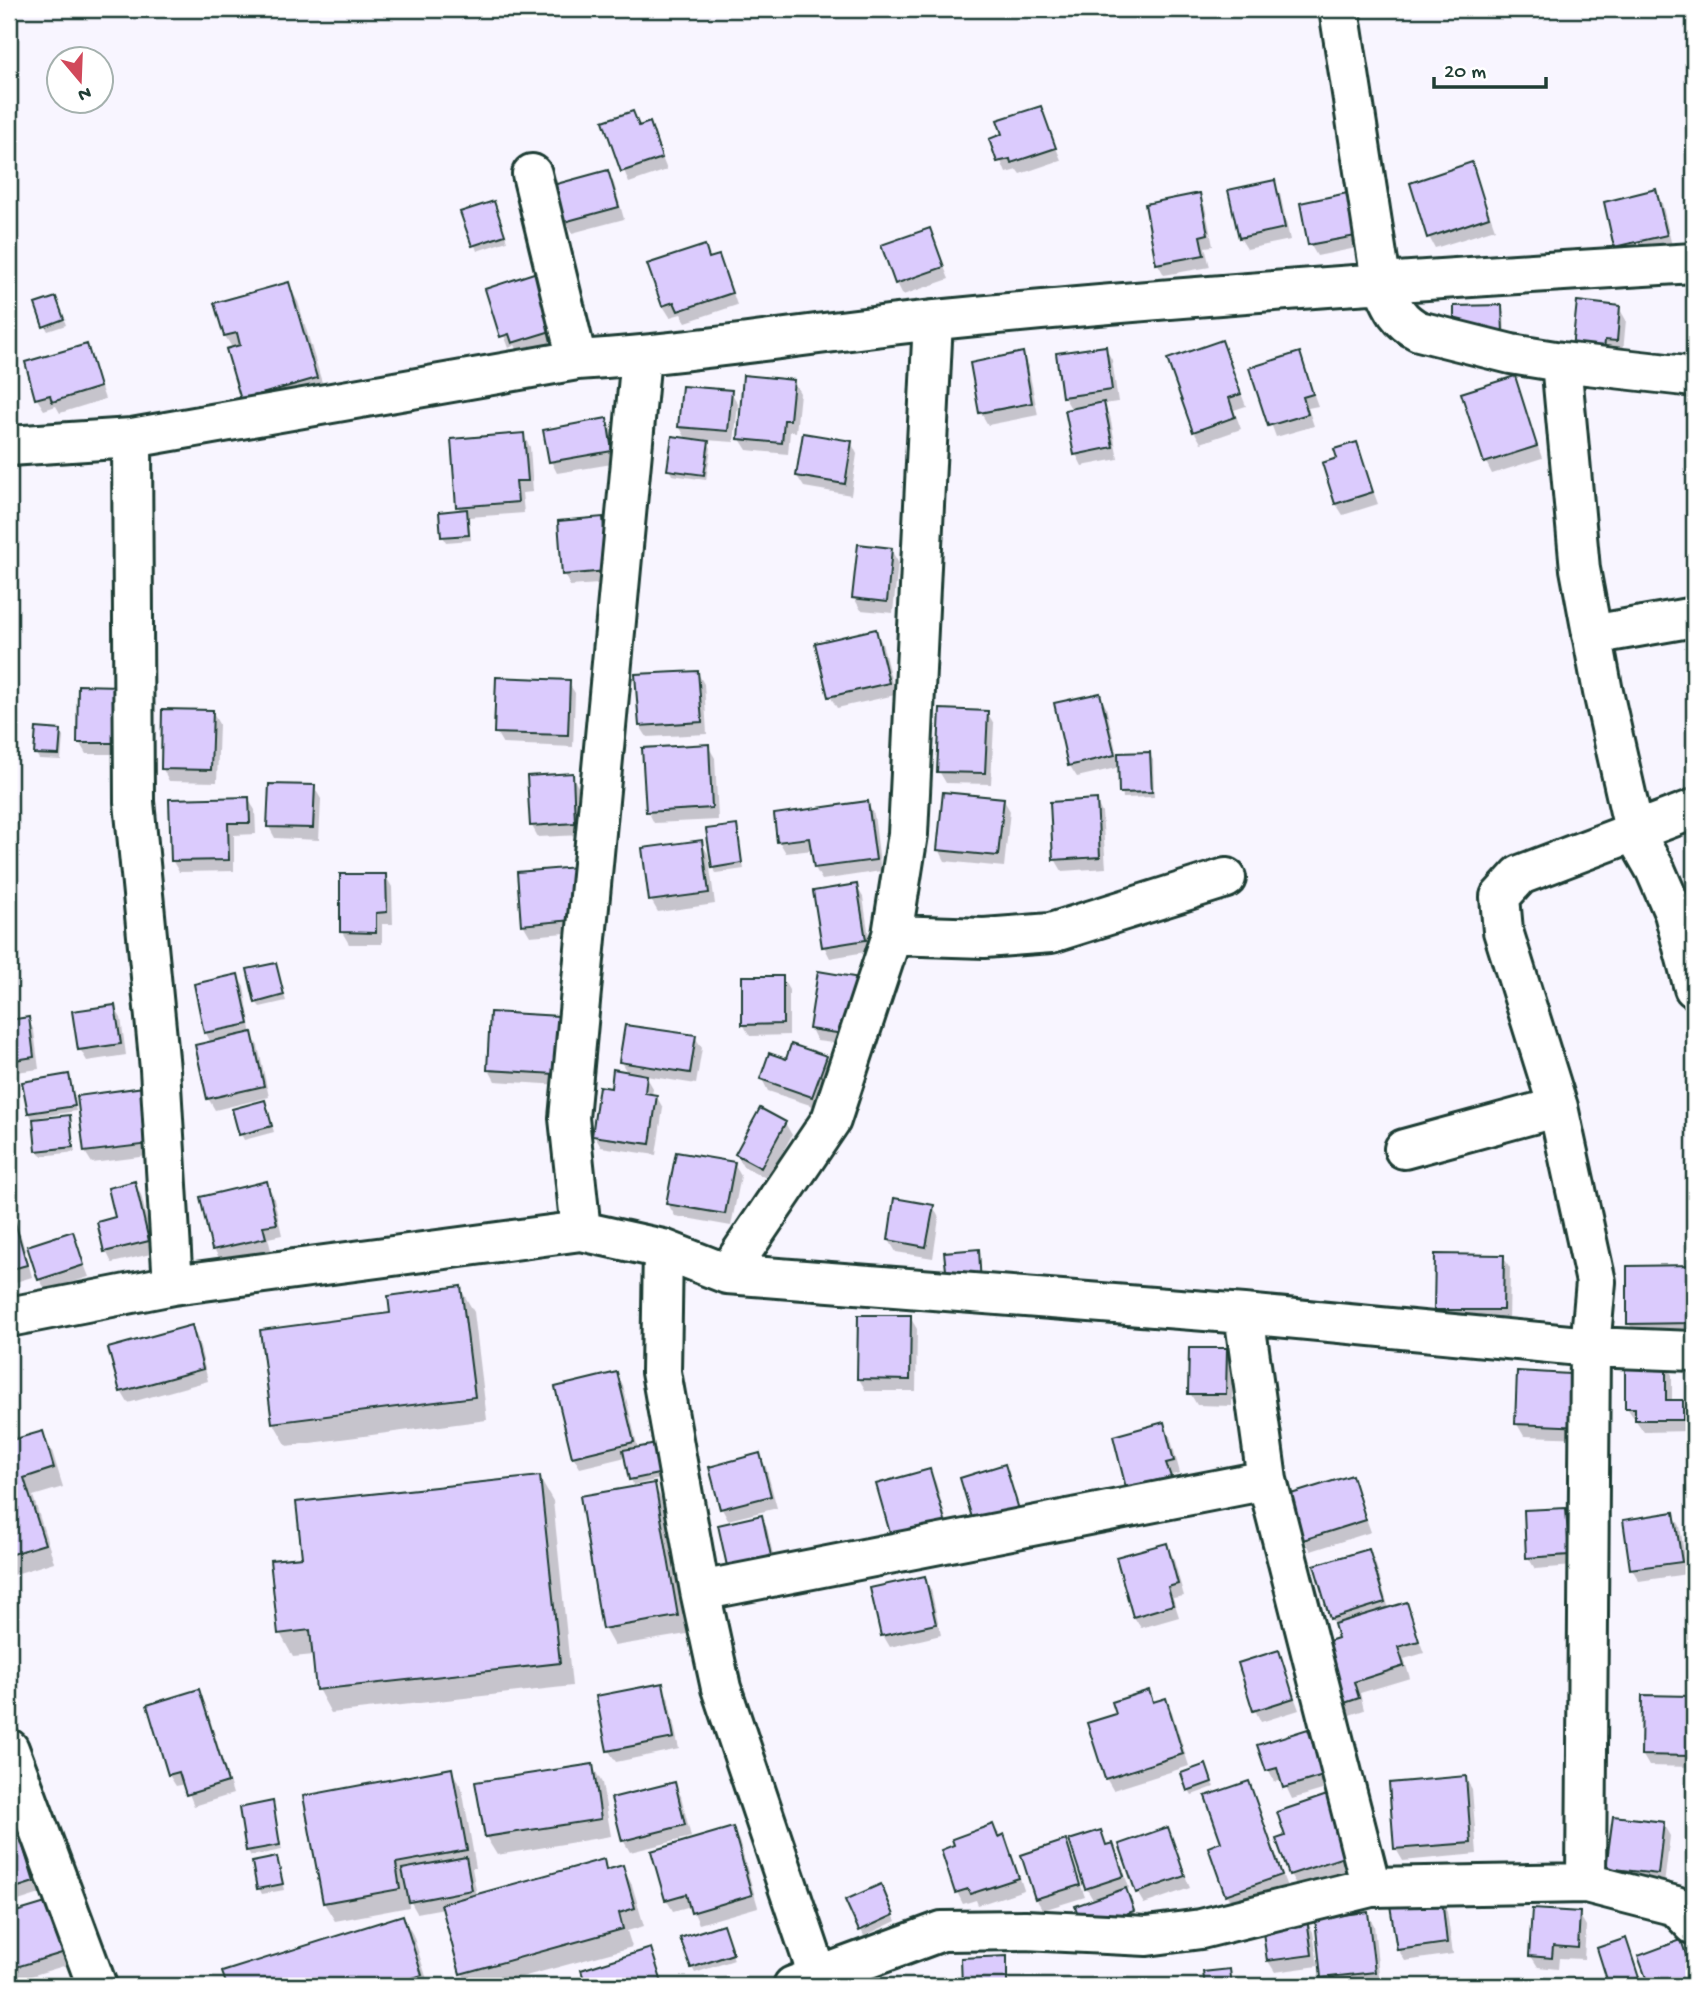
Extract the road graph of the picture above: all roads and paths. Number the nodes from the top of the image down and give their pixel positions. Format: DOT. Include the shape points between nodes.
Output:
graph roads {
  1 [pos="1339,9"];
  2 [pos="532,174"];
  3 [pos="1694,263"];
  4 [pos="1381,281"];
  5 [pos="933,320"];
  6 [pos="642,356"];
  7 [pos="577,360"];
  8 [pos="1561,362"];
  9 [pos="1694,377"];
  10 [pos="132,438"];
  11 [pos="9,446"];
  12 [pos="1694,617"];
  13 [pos="1592,635"];
  14 [pos="1694,809"];
  15 [pos="1635,834"];
  16 [pos="1226,878"];
  17 [pos="891,935"];
  18 [pos="1694,988"];
  19 [pos="1558,1107"];
  20 [pos="1404,1149"];
  21 [pos="581,1231"];
  22 [pos="663,1249"];
  23 [pos="727,1274"];
  24 [pos="173,1284"];
  25 [pos="1244,1314"];
  26 [pos="9,1317"];
  27 [pos="1590,1347"];
  28 [pos="1694,1351"];
  29 [pos="1266,1480"];
  30 [pos="700,1591"];
  31 [pos="9,1749"];
  32 [pos="1586,1883"];
  33 [pos="1371,1887"];
  34 [pos="1688,1912"];
  35 [pos="806,1981"];
  36 [pos="97,1986"];
  1 -- 4 [label="street"];
  2 -- 7 [label="street"];
  3 -- 4 [label="street"];
  4 -- 5 [label="street"];
  4 -- 8 [label="street" via="1395,314 1419,331"];
  5 -- 6 [label="street"];
  5 -- 17 [label="street" via="908,834"];
  6 -- 7 [label="street"];
  6 -- 21 [label="street" via="569,1118"];
  7 -- 10 [label="street"];
  8 -- 9 [label="street"];
  8 -- 13 [label="street" via="1580,569"];
  10 -- 11 [label="street"];
  10 -- 24 [label="street" via="134,802 160,1069"];
  12 -- 13 [label="street"];
  13 -- 15 [label="street"];
  14 -- 15 [label="street"];
  15 -- 18 [label="street" via="1674,914"];
  15 -- 19 [label="street" via="1520,875 1500,897 1514,972"];
  16 -- 17 [label="street" via="1051,933 984,938"];
  17 -- 23 [label="street" via="831,1120"];
  19 -- 20 [label="street"];
  19 -- 27 [label="street" via="1596,1282"];
  21 -- 22 [label="street"];
  21 -- 24 [label="street"];
  22 -- 23 [label="street"];
  22 -- 30 [label="street" via="661,1373"];
  23 -- 25 [label="street"];
  24 -- 26 [label="street"];
  25 -- 27 [label="street"];
  25 -- 29 [label="street"];
  27 -- 28 [label="street"];
  27 -- 32 [label="street"];
  29 -- 30 [label="street"];
  29 -- 33 [label="street"];
  30 -- 35 [label="street" via="721,1688"];
  31 -- 36 [label="street"];
  32 -- 33 [label="street"];
  32 -- 34 [label="street"];
  33 -- 35 [label="street" via="1200,1929 1147,1936 942,1931"];
}
